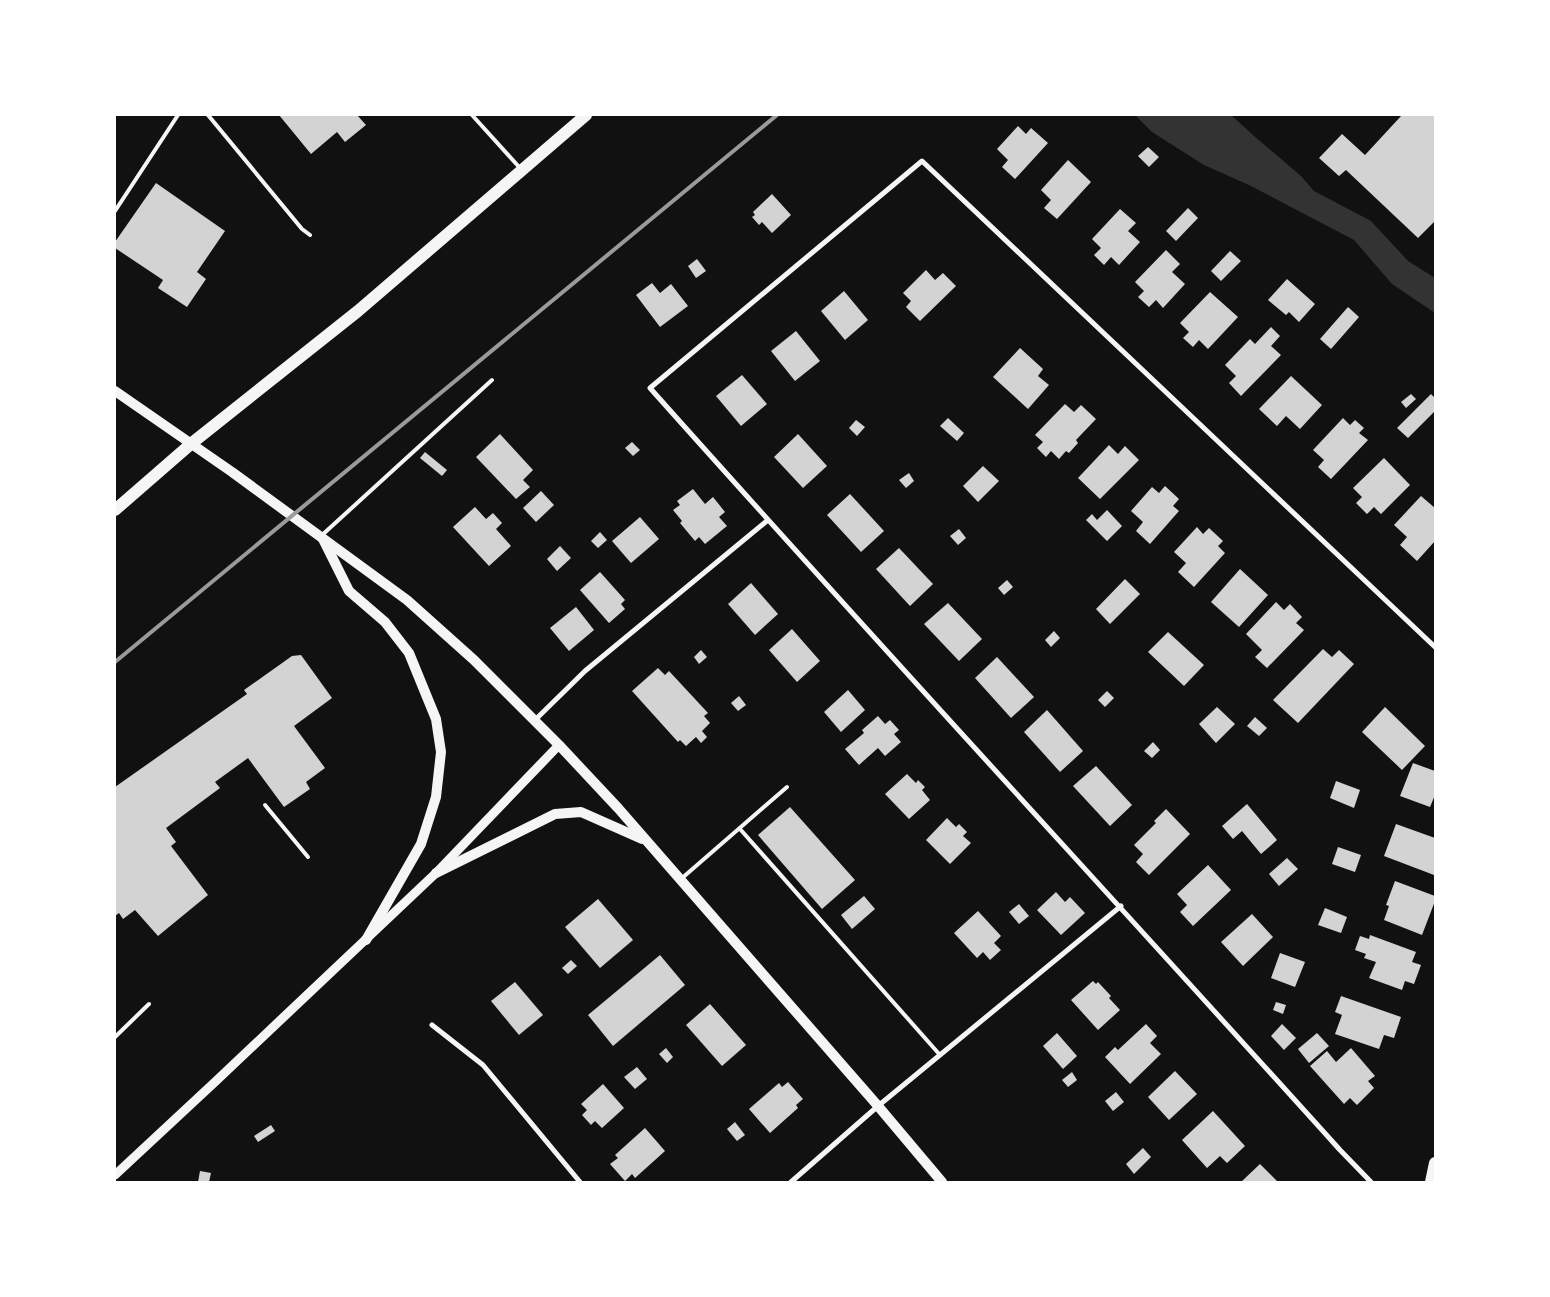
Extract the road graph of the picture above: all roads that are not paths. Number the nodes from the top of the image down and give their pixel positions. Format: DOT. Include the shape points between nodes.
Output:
graph roads {
  1 [pos="178,115"];
  2 [pos="208,115"];
  3 [pos="472,115"];
  4 [pos="586,115"];
  5 [pos="521,170"];
  6 [pos="115,211"];
  7 [pos="310,235"];
  8 [pos="492,380"];
  9 [pos="115,392"];
  10 [pos="192,443"];
  11 [pos="115,510"];
  12 [pos="768,520"];
  13 [pos="321,536"];
  14 [pos="1435,647"];
  15 [pos="534,721"];
  16 [pos="559,745"];
  17 [pos="788,787"];
  18 [pos="265,805"];
  19 [pos="740,829"];
  20 [pos="646,840"];
  21 [pos="308,857"];
  22 [pos="436,874"];
  23 [pos="681,879"];
  24 [pos="1121,906"];
  25 [pos="366,940"];
  26 [pos="149,1004"];
  27 [pos="432,1025"];
  28 [pos="115,1037"];
  29 [pos="940,1055"];
  30 [pos="878,1106"];
  31 [pos="1435,1164"];
  32 [pos="115,1175"];
  33 [pos="580,1182"];
  34 [pos="792,1182"];
  35 [pos="942,1182"];
  36 [pos="1371,1182"];
  37 [pos="1431,1182"];
  1 -- 6 [label="lane"];
  2 -- 7 [label="lane"];
  3 -- 5 [label="lane"];
  4 -- 5 [label="main road"];
  5 -- 10 [label="main road" via="358,311"];
  8 -- 13 [label="lane"];
  9 -- 10 [label="main road"];
  10 -- 11 [label="main road"];
  10 -- 13 [label="main road"];
  12 -- 14 [label="street" via="650,388 922,162"];
  12 -- 15 [label="street" via="585,671"];
  12 -- 24 [label="street"];
  13 -- 15 [label="main road" via="406,600 474,660"];
  13 -- 25 [label="main road" via="349,591 385,622 409,654 436,719 441,752 436,797 421,844"];
  15 -- 16 [label="main road"];
  16 -- 20 [label="main road"];
  16 -- 22 [label="street"];
  17 -- 19 [label="lane"];
  18 -- 21 [label="lane"];
  19 -- 23 [label="lane"];
  19 -- 29 [label="lane"];
  20 -- 22 [label="main road" via="581,812 555,814"];
  20 -- 23 [label="main road"];
  22 -- 25 [label="street"];
  23 -- 30 [label="main road"];
  24 -- 29 [label="street"];
  24 -- 36 [label="street"];
  25 -- 32 [label="street"];
  26 -- 28 [label="lane"];
  27 -- 33 [label="street" via="482,1065"];
  29 -- 30 [label="street"];
  30 -- 34 [label="street"];
  30 -- 35 [label="main road"];
  31 -- 37 [label="main road"];
}
